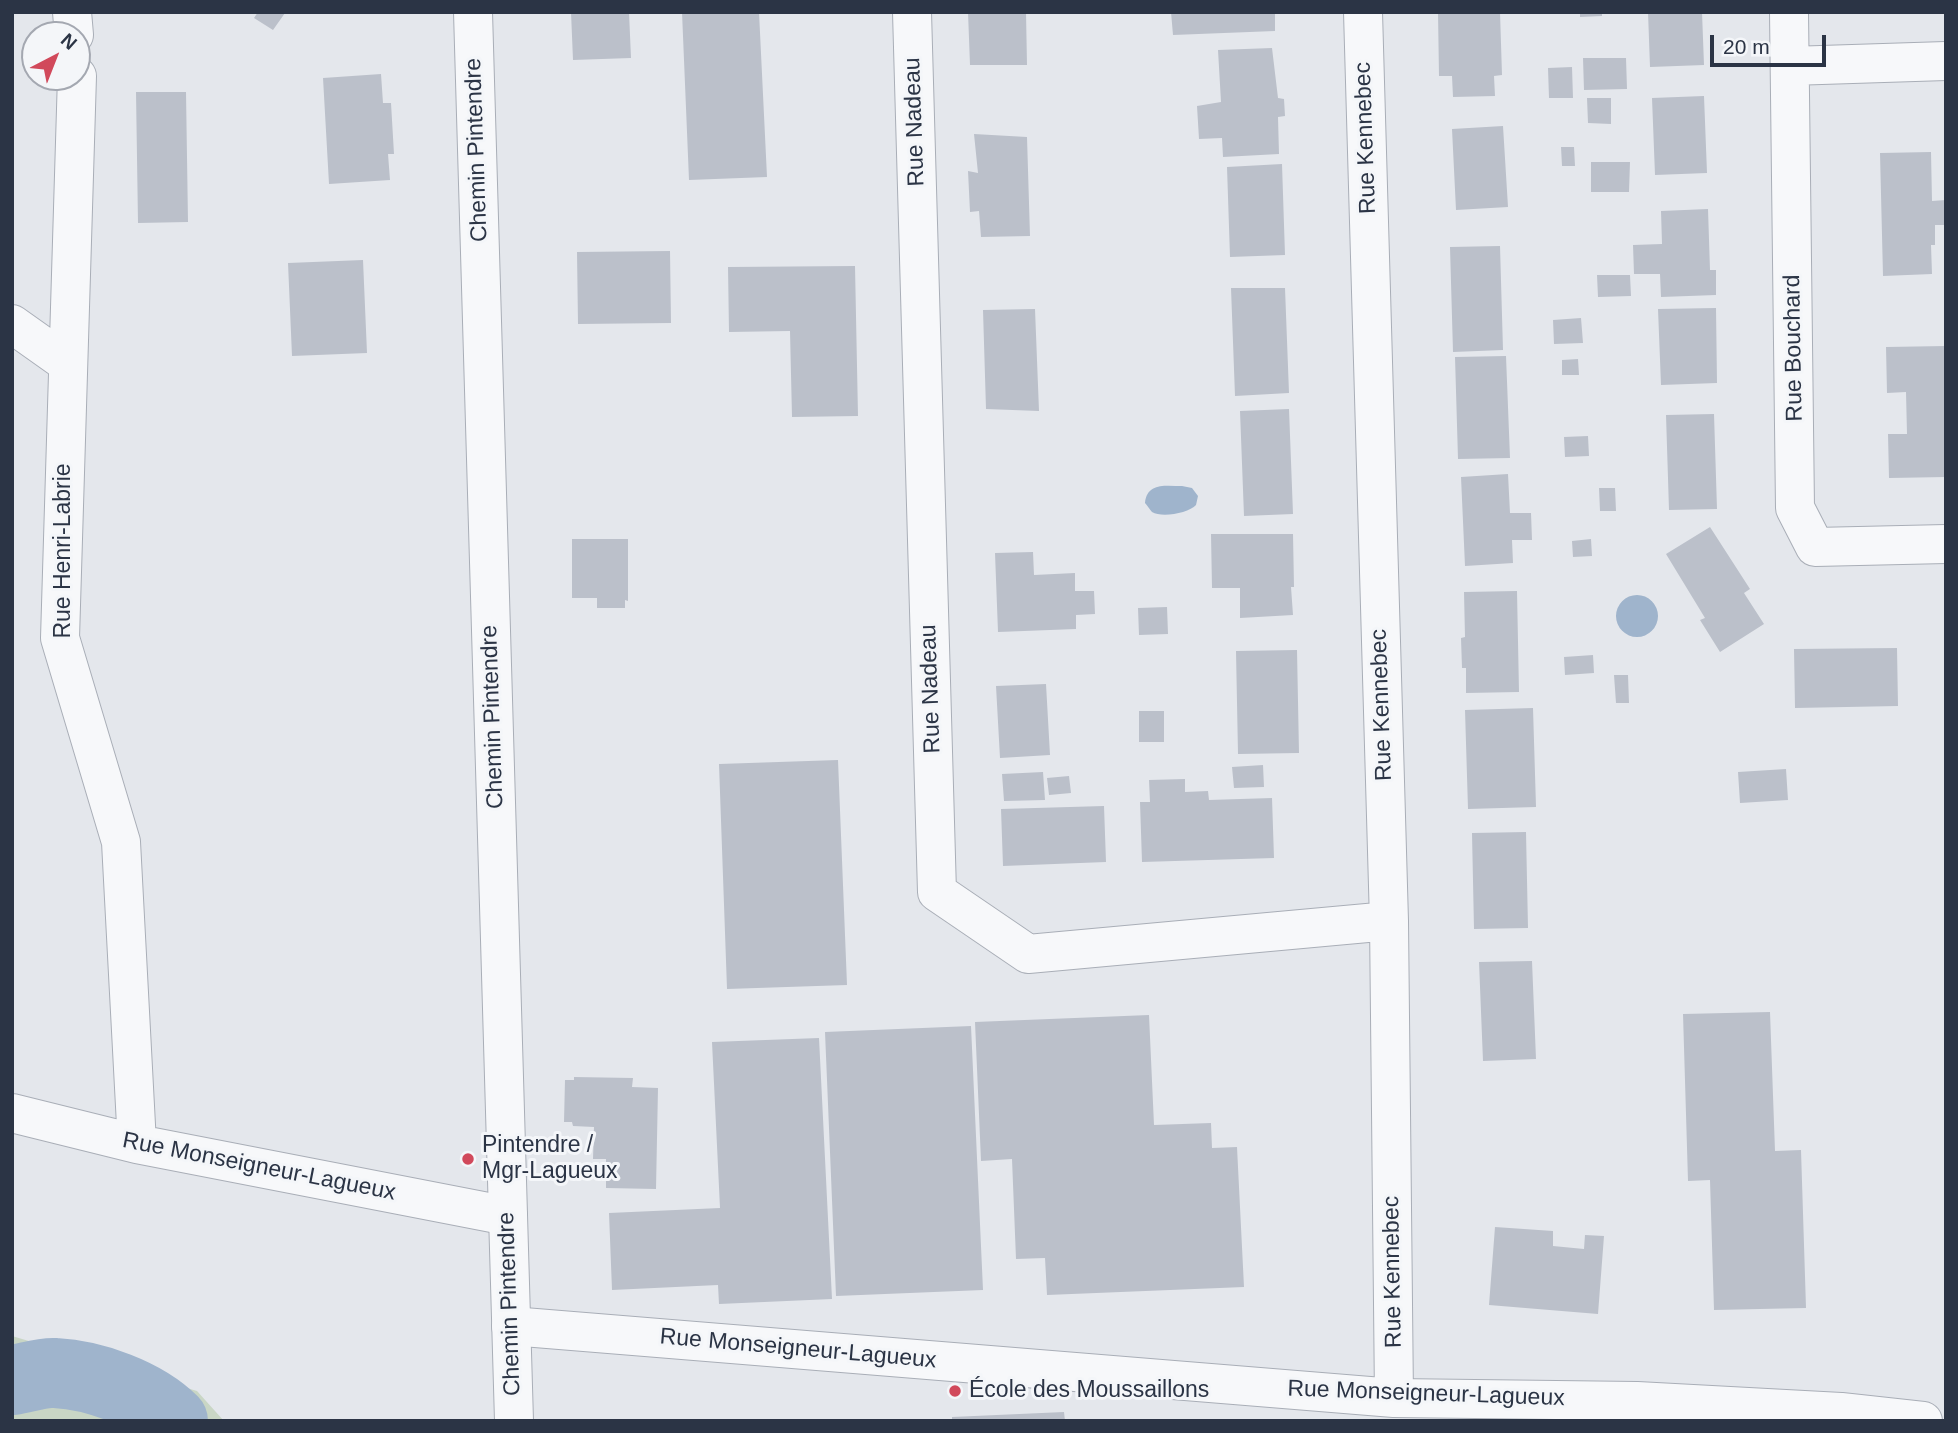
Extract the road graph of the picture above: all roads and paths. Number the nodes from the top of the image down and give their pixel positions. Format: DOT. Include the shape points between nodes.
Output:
graph roads {
  1 [pos="473,12"];
  2 [pos="912,12"];
  3 [pos="1363,12"];
  4 [pos="1789,12"];
  5 [pos="1946,61"];
  6 [pos="1790,66"];
  7 [pos="76,91"];
  8 [pos="12,324"];
  9 [pos="67,363"];
  10 [pos="1946,544"];
  11 [pos="1390,921"];
  12 [pos="12,1113"];
  13 [pos="137,1144"];
  14 [pos="508,1216"];
  15 [pos="511,1326"];
  16 [pos="1394,1398"];
  17 [pos="514,1421"];
  18 [pos="1923,1421"];
  1 -- 14 [label="street, Chemin Pintendre"];
  2 -- 11 [label="street, Rue Nadeau" via="937,892 1028,954"];
  3 -- 11 [label="street, Rue Kennebec"];
  4 -- 6 [label="street, Rue Bouchard"];
  5 -- 6 [label="street"];
  6 -- 10 [label="street, Rue Bouchard" via="1795,508 1815,547"];
  7 -- 9 [label="street, Rue Henri-Labrie"];
  8 -- 9 [label="street"];
  9 -- 13 [label="street, Rue Henri-Labrie" via="60,638 121,842"];
  11 -- 16 [label="street, Rue Kennebec"];
  12 -- 13 [label="street, Rue Monseigneur-Lagueux"];
  13 -- 14 [label="street, Rue Monseigneur-Lagueux"];
  14 -- 15 [label="street, Chemin Pintendre"];
  15 -- 16 [label="street, Rue Monseigneur-Lagueux"];
  15 -- 17 [label="street, Chemin Pintendre"];
  16 -- 18 [label="street, Rue Monseigneur-Lagueux" via="1637,1401"];
}
